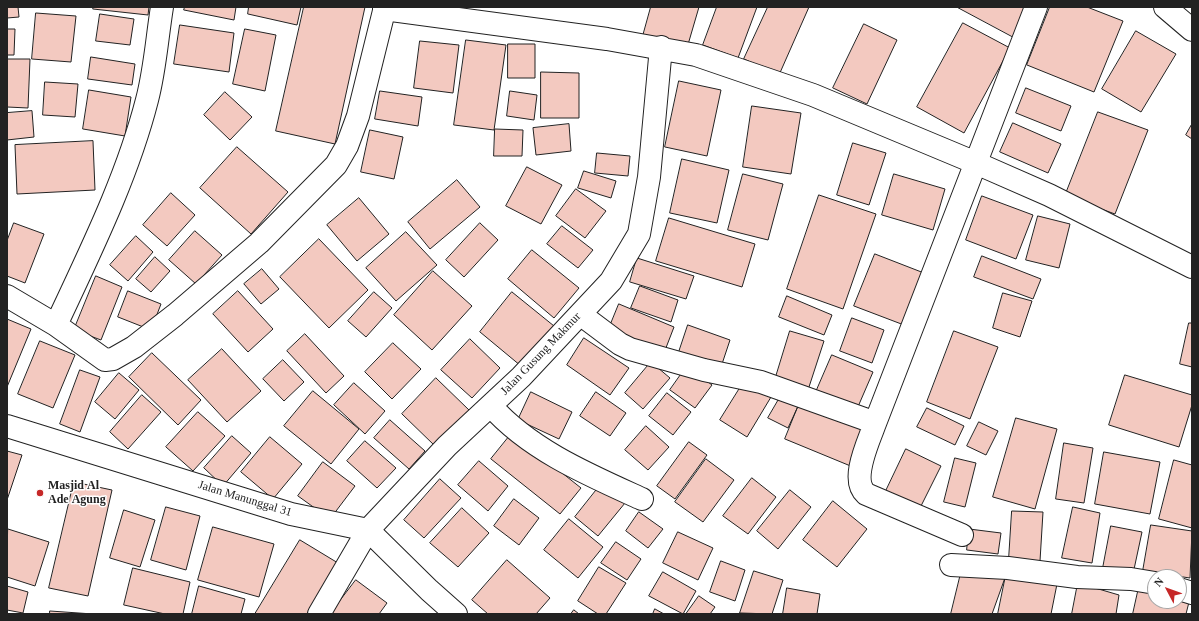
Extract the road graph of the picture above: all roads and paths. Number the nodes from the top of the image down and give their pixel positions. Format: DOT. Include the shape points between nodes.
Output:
graph roads {
  1 [pos="162,7"];
  2 [pos="1036,7"];
  3 [pos="1165,7"];
  4 [pos="384,8"];
  5 [pos="1192,30"];
  6 [pos="661,47"];
  7 [pos="976,163"];
  8 [pos="1192,267"];
  9 [pos="7,296"];
  10 [pos="580,314"];
  11 [pos="56,325"];
  12 [pos="491,406"];
  13 [pos="7,426"];
  14 [pos="874,426"];
  15 [pos="642,499"];
  16 [pos="368,530"];
  17 [pos="962,535"];
  18 [pos="950,566"];
  19 [pos="1147,582"];
  20 [pos="319,614"];
  21 [pos="456,614"];
  1 -- 11 [label="street" via="148,100 128,160 97,237"];
  2 -- 7 [label="street"];
  3 -- 5 [label="street"];
  4 -- 6 [label="street"];
  4 -- 11 [label="street" via="358,116 347,146 336,165 259,243 175,315 113,360 105,360 95,355"];
  6 -- 7 [label="street" via="696,55 813,95"];
  6 -- 10 [label="street, Jalan Gusung Makmur" via="649,177 639,234 611,281"];
  7 -- 8 [label="street" via="1049,195"];
  7 -- 14 [label="street"];
  9 -- 11 [label="street"];
  10 -- 12 [label="street, Jalan Gusung Makmur"];
  10 -- 14 [label="street" via="630,349 704,370 761,382 873,422"];
  12 -- 15 [label="street" via="512,428 542,448 599,480"];
  12 -- 16 [label="street, Jalan Gusung Makmur" via="447,446"];
  13 -- 16 [label="street, Jalan Manunggal 31" via="292,514"];
  14 -- 17 [label="street" via="860,470 859,481 862,490 887,504"];
  16 -- 20 [label="street, Jalan Gusung Makmur"];
  16 -- 21 [label="street"];
  18 -- 19 [label="street" via="1008,568 1077,577 1126,578"];
}
